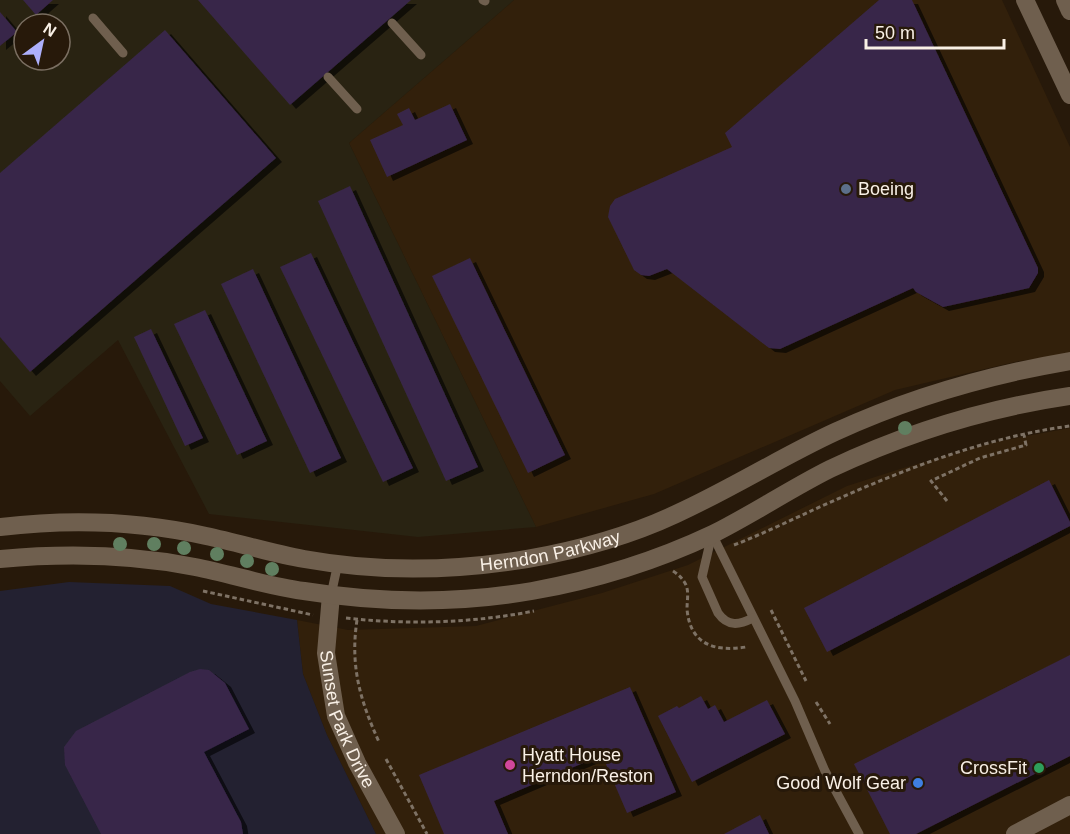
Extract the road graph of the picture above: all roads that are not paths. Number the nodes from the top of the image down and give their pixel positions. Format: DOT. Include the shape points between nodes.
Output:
graph roads {
  1 [pos="1025,0"];
  2 [pos="1065,0"];
  3 [pos="1070,11"];
  4 [pos="93,18"];
  5 [pos="392,23"];
  6 [pos="123,53"];
  7 [pos="421,55"];
  8 [pos="328,77"];
  9 [pos="1070,95"];
  10 [pos="357,108"];
  11 [pos="1070,361"];
  12 [pos="1070,396"];
  13 [pos="0,527"];
  14 [pos="712,534"];
  15 [pos="0,559"];
  16 [pos="338,563"];
  17 [pos="331,595"];
  18 [pos="753,618"];
  19 [pos="1070,805"];
  20 [pos="396,834"];
  21 [pos="859,834"];
  22 [pos="1015,834"];
  1 -- 9 [label="main road"];
  2 -- 3 [label="main road"];
  4 -- 6 [label="lane"];
  5 -- 7 [label="lane"];
  8 -- 10 [label="lane"];
  11 -- 16 [label="main road, Herndon Parkway" via="997,375 898,405 807,445 678,514 610,539 528,559 467,566 402,568"];
  12 -- 14 [label="main road, Herndon Parkway" via="983,413 922,432 829,470"];
  13 -- 16 [label="main road, Herndon Parkway" via="86,523 146,526"];
  14 -- 17 [label="main road, Herndon Parkway" via="607,573 527,592 425,600"];
  14 -- 18 [label="lane"];
  14 -- 18 [label="lane" via="702,577 718,613 731,624"];
  15 -- 17 [label="main road, Herndon Parkway" via="66,554 133,557"];
  16 -- 17 [label="lane"];
  17 -- 20 [label="main road, Sunset Park Drive" via="326,653 336,716"];
  18 -- 21 [label="lane"];
  19 -- 22 [label="main road"];
}
